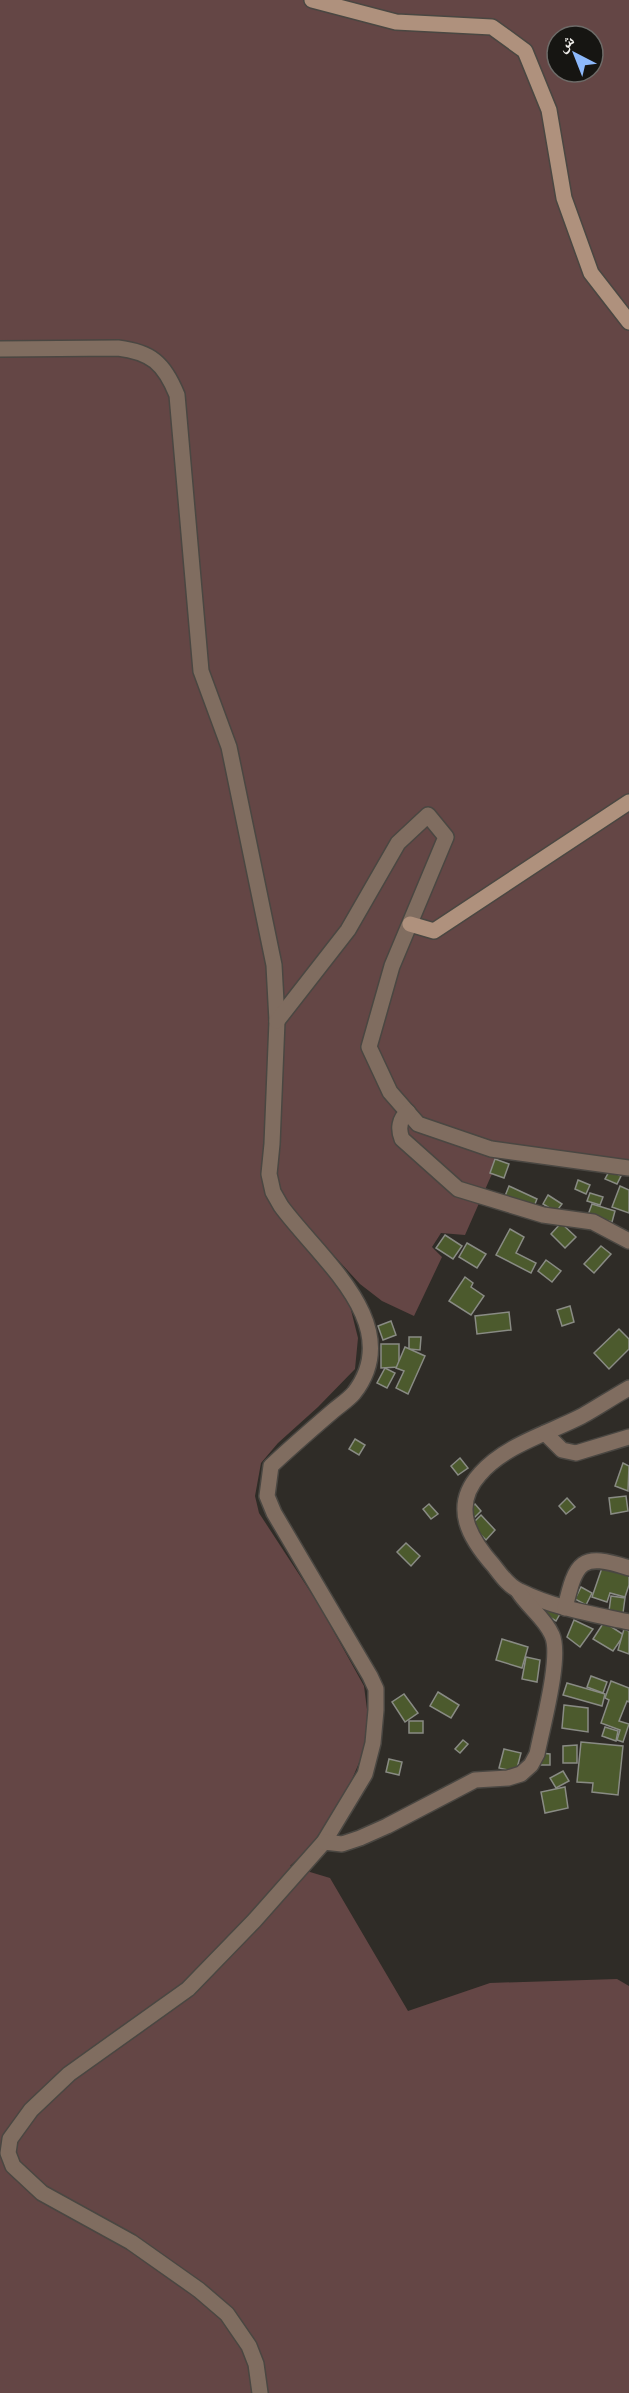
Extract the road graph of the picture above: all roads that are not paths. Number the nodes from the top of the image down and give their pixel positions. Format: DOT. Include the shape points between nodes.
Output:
graph roads {
  1 [pos="312,0"];
  2 [pos="629,322"];
  3 [pos="0,349"];
  4 [pos="629,802"];
  5 [pos="410,924"];
  6 [pos="277,1021"];
  7 [pos="408,1112"];
  8 [pos="629,1168"];
  9 [pos="629,1241"];
  10 [pos="629,1388"];
  11 [pos="545,1433"];
  12 [pos="629,1437"];
  13 [pos="629,1568"];
  14 [pos="518,1591"];
  15 [pos="565,1608"];
  16 [pos="629,1622"];
  17 [pos="324,1842"];
  18 [pos="260,2393"];
  1 -- 2 [label="street" via="396,22 492,27 525,51 549,110 564,198 591,273"];
  3 -- 6 [label="street" via="137,350 156,360 169,375 177,395 201,671 229,747 274,965"];
  4 -- 5 [label="street" via="434,931"];
  5 -- 6 [label="street" via="446,837 428,815 398,843 348,930"];
  5 -- 7 [label="street" via="392,966 369,1047 390,1092"];
  6 -- 17 [label="street" via="269,1174 273,1192 299,1230 356,1297 372,1340 363,1380 352,1395 271,1466 267,1496 273,1513 376,1689 373,1743 365,1774"];
  7 -- 8 [label="street" via="418,1124 491,1149"];
  7 -- 9 [label="street" via="399,1127 402,1139 458,1189 549,1217 593,1222"];
  10 -- 11 [label="street"];
  11 -- 12 [label="street" via="562,1450 576,1453"];
  11 -- 14 [label="street" via="501,1456 480,1473 466,1501 467,1527 477,1548"];
  13 -- 15 [label="street" via="602,1560 586,1563 574,1574"];
  14 -- 15 [label="street"];
  14 -- 17 [label="street" via="552,1635 555,1656 537,1754 531,1765 508,1778 475,1780 351,1841"];
  15 -- 16 [label="street"];
  17 -- 18 [label="street" via="188,1989 69,2074 31,2110 10,2139 8,2153 14,2166 42,2193 131,2242 227,2314 249,2346"];
}
